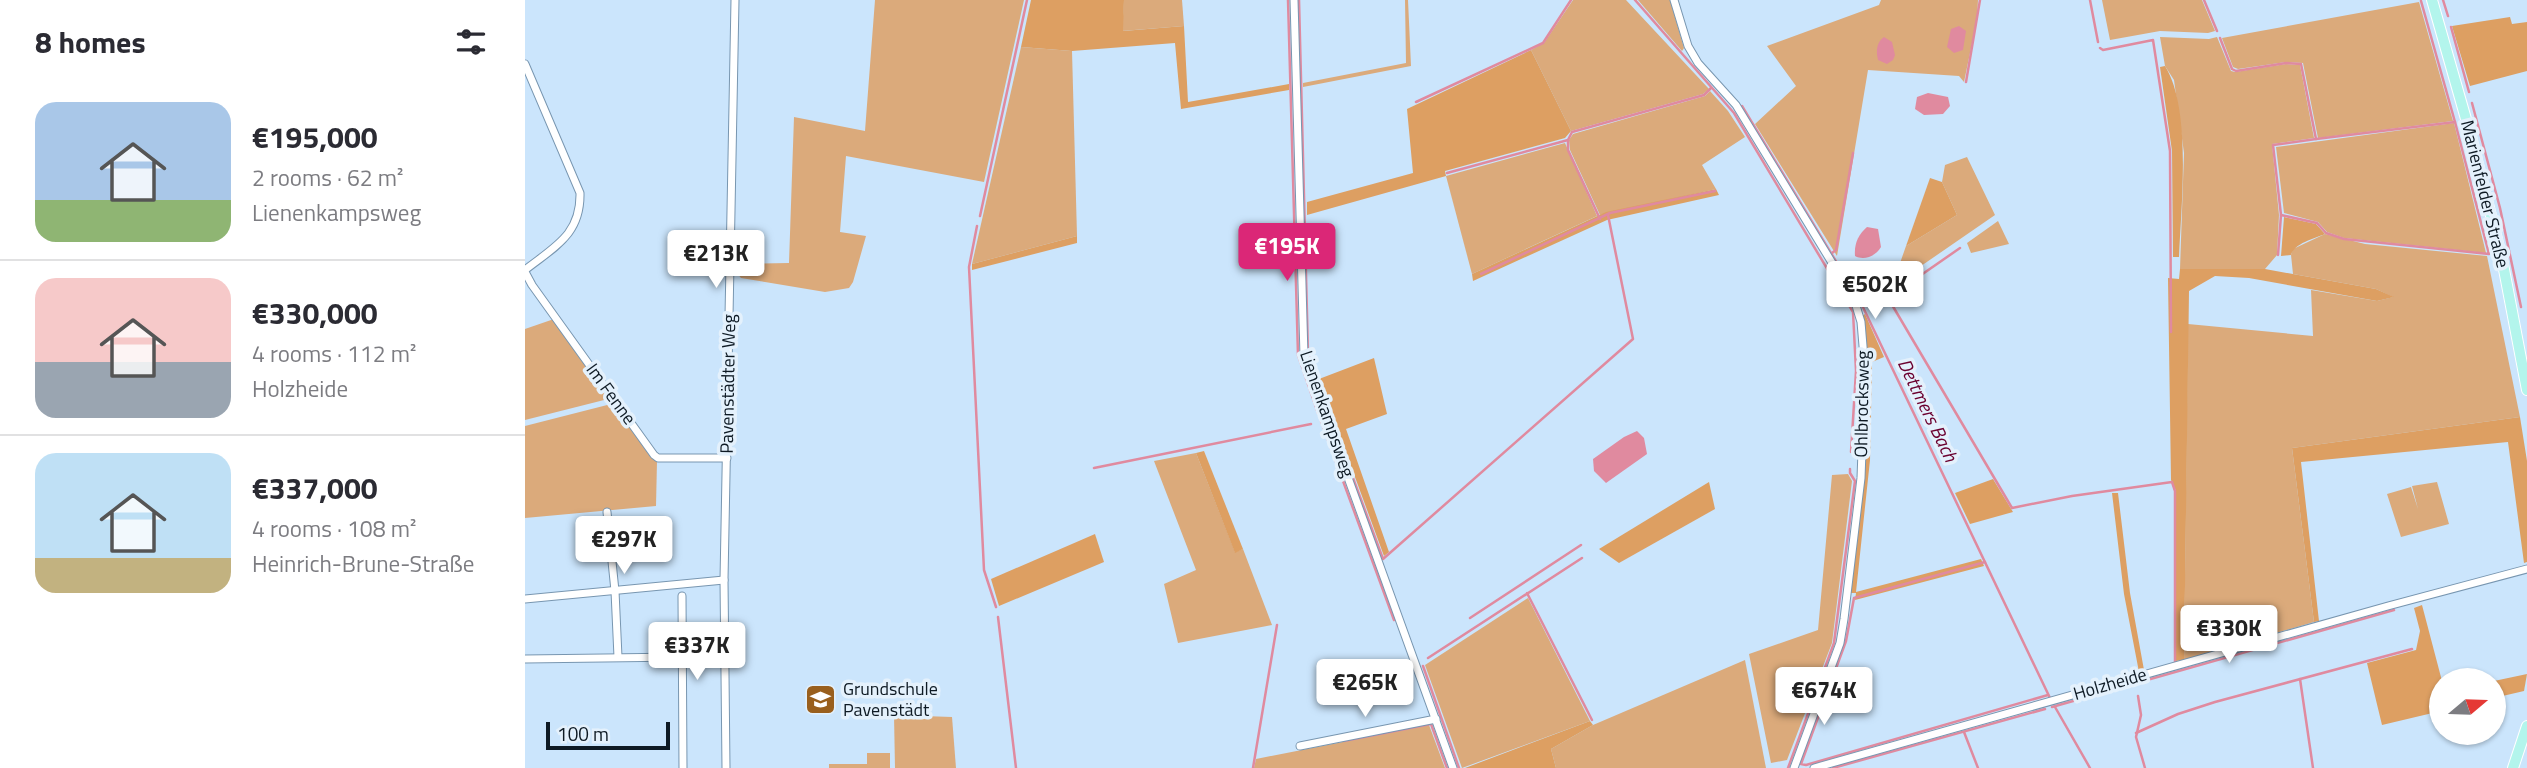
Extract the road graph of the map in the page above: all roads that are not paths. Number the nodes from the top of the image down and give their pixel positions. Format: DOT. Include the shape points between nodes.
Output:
graph roads {
  1 [pos="735,0"];
  2 [pos="1294,0"];
  3 [pos="1674,0"];
  4 [pos="2432,0"];
  5 [pos="525,64"];
  6 [pos="525,271"];
  7 [pos="2527,390"];
  8 [pos="727,458"];
  9 [pos="607,512"];
  10 [pos="2527,569"];
  11 [pos="725,580"];
  12 [pos="615,591"];
  13 [pos="682,596"];
  14 [pos="525,600"];
  15 [pos="618,657"];
  16 [pos="683,657"];
  17 [pos="525,659"];
  18 [pos="1436,719"];
  19 [pos="2527,726"];
  20 [pos="1300,746"];
  21 [pos="683,768"];
  22 [pos="726,768"];
  23 [pos="1454,768"];
  24 [pos="1794,768"];
  25 [pos="1814,768"];
  26 [pos="2513,768"];
  1 -- 8 [label="street, Pavenstädter Weg"];
  2 -- 18 [label="street, Lienenkampsweg" via="1304,356"];
  3 -- 24 [label="street, Ohlbrocksweg" via="1688,46 1736,105 1854,299 1861,322 1865,370 1861,478 1844,619 1840,643"];
  4 -- 7 [label="main road, Marienfelder Straße" via="2493,221"];
  5 -- 6 [label="street" via="580,193 580,206 568,236"];
  6 -- 8 [label="street, Im Fenne" via="654,455"];
  8 -- 11 [label="street, Pavenstädter Weg"];
  9 -- 12 [label="street"];
  10 -- 25 [label="street, Holzheide"];
  11 -- 12 [label="street"];
  11 -- 22 [label="street, Pavenstädter Weg"];
  12 -- 14 [label="street"];
  12 -- 15 [label="street"];
  13 -- 16 [label="street"];
  15 -- 16 [label="street"];
  15 -- 17 [label="street"];
  16 -- 21 [label="street"];
  18 -- 20 [label="street"];
  18 -- 23 [label="street, Lienenkampsweg"];
  19 -- 26 [label="main road"];
}
